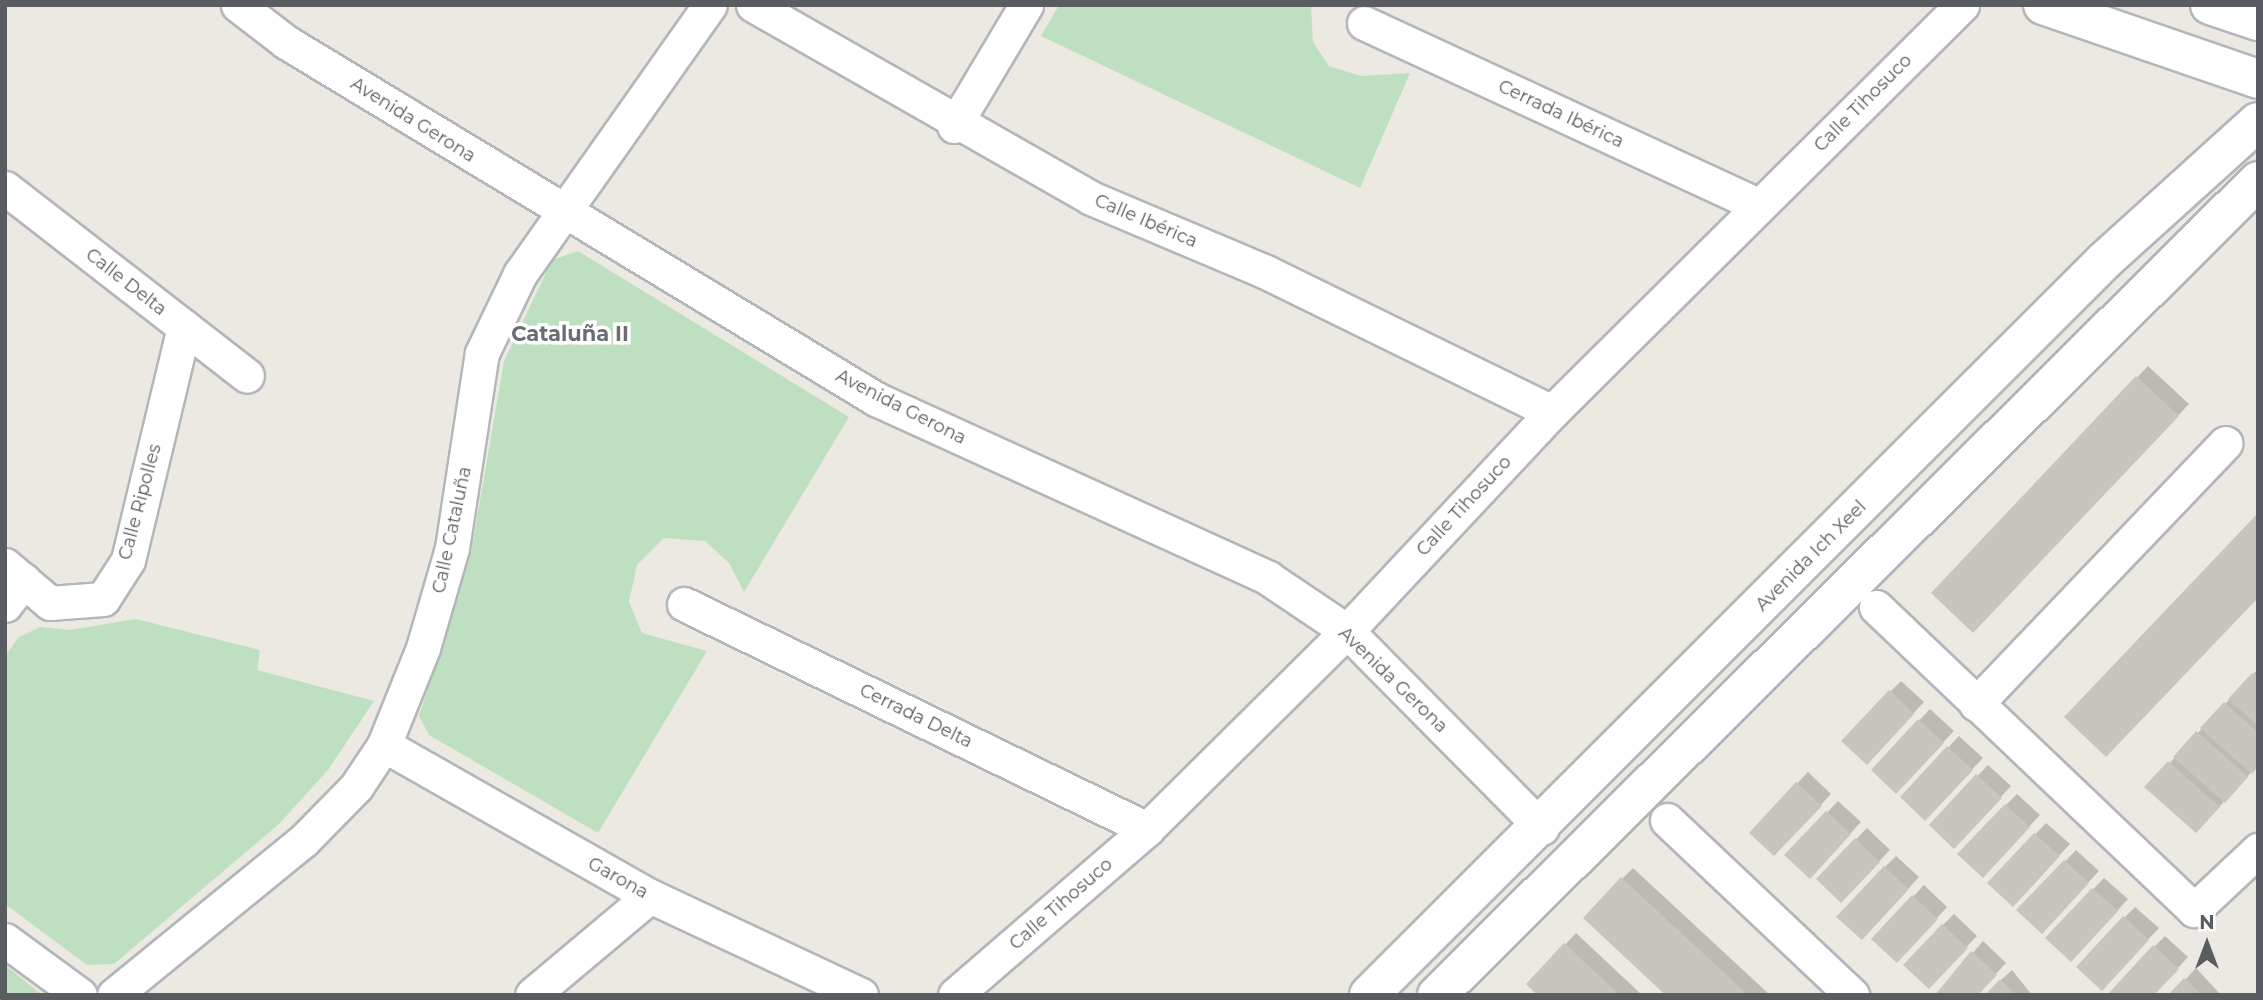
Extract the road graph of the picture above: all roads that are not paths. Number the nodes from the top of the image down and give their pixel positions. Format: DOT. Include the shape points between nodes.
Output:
graph roads {
  1 [pos="238,5"];
  2 [pos="710,5"];
  3 [pos="753,5"];
  4 [pos="1026,5"];
  5 [pos="1962,5"];
  6 [pos="2043,5"];
  7 [pos="2210,5"];
  8 [pos="2258,21"];
  9 [pos="1364,23"];
  10 [pos="2258,79"];
  11 [pos="2258,122"];
  12 [pos="954,125"];
  13 [pos="2258,181"];
  14 [pos="5,188"];
  15 [pos="1758,205"];
  16 [pos="565,213"];
  17 [pos="184,327"];
  18 [pos="247,376"];
  19 [pos="1552,412"];
  20 [pos="2225,443"];
  21 [pos="12,584"];
  22 [pos="684,604"];
  23 [pos="1876,607"];
  24 [pos="1348,631"];
  25 [pos="1976,704"];
  26 [pos="384,745"];
  27 [pos="1667,820"];
  28 [pos="1542,828"];
  29 [pos="1147,829"];
  30 [pos="2256,854"];
  31 [pos="650,896"];
  32 [pos="5,940"];
  33 [pos="80,995"];
  34 [pos="114,995"];
  35 [pos="532,995"];
  36 [pos="861,995"];
  37 [pos="955,995"];
  38 [pos="1368,995"];
  39 [pos="1437,995"];
  40 [pos="1852,995"];
  1 -- 16 [label="street, Avenida Gerona" via="286,42"];
  2 -- 16 [label="street, Calle Cataluña"];
  3 -- 12 [label="street, Calle Ibérica"];
  4 -- 12 [label="street"];
  5 -- 15 [label="street, Calle Tihosuco"];
  6 -- 10 [label="street"];
  7 -- 8 [label="street"];
  9 -- 15 [label="street, Cerrada Ibérica"];
  11 -- 28 [label="street, Avenida Ich Xeel" via="2104,261"];
  12 -- 19 [label="street, Calle Ibérica" via="1091,198 1266,272"];
  13 -- 39 [label="street"];
  14 -- 17 [label="street, Calle Delta"];
  15 -- 19 [label="street, Calle Tihosuco"];
  16 -- 24 [label="street, Avenida Gerona" via="876,399 1268,578"];
  16 -- 26 [label="street, Calle Cataluña" via="520,274 482,353 452,548 423,648"];
  17 -- 18 [label="street, Calle Delta"];
  17 -- 21 [label="street, Calle Ripolles" via="128,560 103,599 50,603"];
  19 -- 24 [label="street, Calle Tihosuco"];
  20 -- 25 [label="street"];
  22 -- 29 [label="street, Cerrada Delta"];
  23 -- 25 [label="street"];
  24 -- 28 [label="street, Avenida Gerona"];
  24 -- 29 [label="street, Calle Tihosuco"];
  25 -- 30 [label="street" via="2193,910"];
  26 -- 31 [label="street, Garona"];
  26 -- 34 [label="street, Calle Cataluña" via="356,787 303,841"];
  27 -- 40 [label="street"];
  28 -- 38 [label="street, Avenida Ich Xeel"];
  29 -- 37 [label="street, Calle Tihosuco"];
  31 -- 35 [label="street"];
  31 -- 36 [label="street, Garona"];
  32 -- 33 [label="street"];
}
